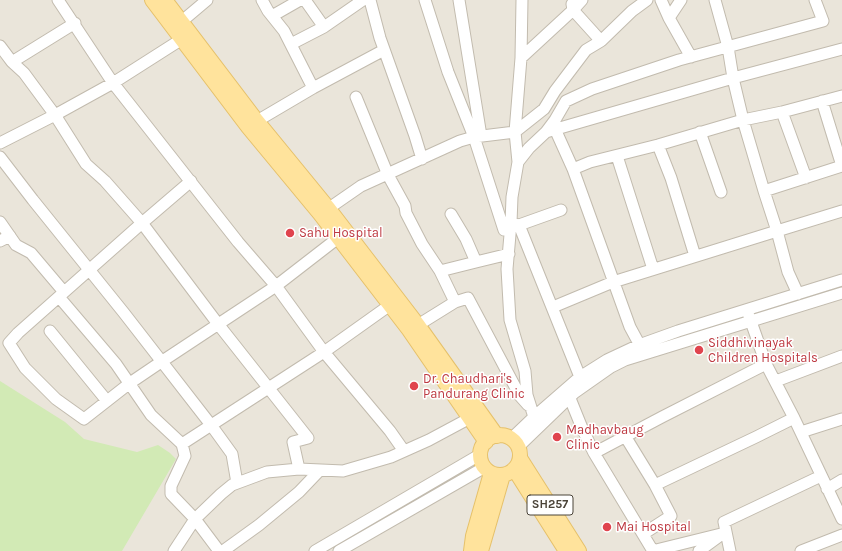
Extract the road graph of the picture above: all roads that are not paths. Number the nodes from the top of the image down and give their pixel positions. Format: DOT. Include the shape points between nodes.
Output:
graph roads {
  1 [pos="58,0"];
  2 [pos="152,0"];
  3 [pos="165,0"];
  4 [pos="207,0"];
  5 [pos="262,0"];
  6 [pos="300,0"];
  7 [pos="305,0"];
  8 [pos="363,0"];
  9 [pos="370,0"];
  10 [pos="425,0"];
  11 [pos="459,0"];
  12 [pos="522,0"];
  13 [pos="582,0"];
  14 [pos="647,0"];
  15 [pos="661,0"];
  16 [pos="681,0"];
  17 [pos="715,0"];
  18 [pos="815,0"];
  19 [pos="573,5"];
  20 [pos="272,16"];
  21 [pos="669,18"];
  22 [pos="75,23"];
  23 [pos="177,25"];
  24 [pos="324,27"];
  25 [pos="182,39"];
  26 [pos="601,41"];
  27 [pos="291,44"];
  28 [pos="0,46"];
  29 [pos="728,47"];
  30 [pos="842,49"];
  31 [pos="384,50"];
  32 [pos="691,57"];
  33 [pos="521,58"];
  34 [pos="12,62"];
  35 [pos="733,78"];
  36 [pos="113,83"];
  37 [pos="313,88"];
  38 [pos="842,96"];
  39 [pos="356,97"];
  40 [pos="822,101"];
  41 [pos="476,105"];
  42 [pos="782,112"];
  43 [pos="55,115"];
  44 [pos="467,119"];
  45 [pos="743,120"];
  46 [pos="257,121"];
  47 [pos="552,127"];
  48 [pos="514,132"];
  49 [pos="700,132"];
  50 [pos="478,136"];
  51 [pos="0,143"];
  52 [pos="658,145"];
  53 [pos="617,156"];
  54 [pos="0,157"];
  55 [pos="422,159"];
  56 [pos="518,162"];
  57 [pos="573,169"];
  58 [pos="388,175"];
  59 [pos="806,178"];
  60 [pos="191,182"];
  61 [pos="764,191"];
  62 [pos="721,192"];
  63 [pos="561,210"];
  64 [pos="324,211"];
  65 [pos="842,211"];
  66 [pos="452,214"];
  67 [pos="0,222"];
  68 [pos="142,223"];
  69 [pos="511,224"];
  70 [pos="777,231"];
  71 [pos="5,238"];
  72 [pos="338,238"];
  73 [pos="509,251"];
  74 [pos="695,256"];
  75 [pos="476,262"];
  76 [pos="653,269"];
  77 [pos="89,270"];
  78 [pos="440,272"];
  79 [pos="842,280"];
  80 [pos="613,282"];
  81 [pos="276,286"];
  82 [pos="842,293"];
  83 [pos="798,294"];
  84 [pos="61,295"];
  85 [pos="455,302"];
  86 [pos="390,306"];
  87 [pos="553,307"];
  88 [pos="747,310"];
  89 [pos="751,321"];
  90 [pos="218,324"];
  91 [pos="418,325"];
  92 [pos="50,331"];
  93 [pos="4,344"];
  94 [pos="642,349"];
  95 [pos="324,352"];
  96 [pos="842,356"];
  97 [pos="161,362"];
  98 [pos="766,364"];
  99 [pos="580,377"];
  100 [pos="776,381"];
  101 [pos="130,383"];
  102 [pos="268,388"];
  103 [pos="568,393"];
  104 [pos="106,401"];
  105 [pos="532,413"];
  106 [pos="470,418"];
  107 [pos="794,418"];
  108 [pos="842,419"];
  109 [pos="211,424"];
  110 [pos="801,432"];
  111 [pos="625,436"];
  112 [pos="182,444"];
  113 [pos="404,452"];
  114 [pos="594,453"];
  115 [pos="501,456"];
  116 [pos="299,469"];
  117 [pos="320,470"];
  118 [pos="821,476"];
  119 [pos="842,480"];
  120 [pos="237,483"];
  121 [pos="655,485"];
  122 [pos="827,489"];
  123 [pos="842,518"];
  124 [pos="195,519"];
  125 [pos="345,533"];
  126 [pos="723,533"];
  127 [pos="643,534"];
  128 [pos="842,535"];
  129 [pos="353,547"];
  130 [pos="174,551"];
  131 [pos="219,551"];
  132 [pos="223,551"];
  133 [pos="315,551"];
  134 [pos="339,551"];
  135 [pos="471,551"];
  136 [pos="481,551"];
  137 [pos="566,551"];
  138 [pos="579,551"];
  139 [pos="652,551"];
  140 [pos="699,551"];
  141 [pos="730,551"];
  142 [pos="801,551"];
  1 -- 22 [label="street"];
  2 -- 23 [label="main road, SH257"];
  3 -- 23 [label="main road, SH257"];
  4 -- 23 [label="street"];
  5 -- 20 [label="street"];
  6 -- 20 [label="street"];
  7 -- 24 [label="street"];
  8 -- 24 [label="street"];
  9 -- 31 [label="street"];
  10 -- 44 [label="street" via="448,72"];
  11 -- 41 [label="street"];
  12 -- 33 [label="street"];
  13 -- 19 [label="street"];
  14 -- 26 [label="street"];
  15 -- 21 [label="street"];
  16 -- 21 [label="street"];
  17 -- 29 [label="street"];
  18 -- 29 [label="street" via="823,20"];
  19 -- 26 [label="street"];
  19 -- 33 [label="street"];
  20 -- 27 [label="street"];
  21 -- 32 [label="street"];
  22 -- 34 [label="street"];
  22 -- 36 [label="street"];
  23 -- 25 [label="main road, SH257"];
  23 -- 46 [label="main road, SH257"];
  24 -- 27 [label="street"];
  25 -- 36 [label="street"];
  25 -- 64 [label="main road, SH257" via="248,127"];
  26 -- 48 [label="street" via="586,50 544,109"];
  27 -- 37 [label="street"];
  28 -- 34 [label="street"];
  29 -- 32 [label="street"];
  29 -- 35 [label="street"];
  30 -- 35 [label="street"];
  31 -- 37 [label="street"];
  31 -- 55 [label="street"];
  32 -- 47 [label="street" via="607,84 566,101"];
  33 -- 48 [label="street"];
  34 -- 43 [label="street" via="24,73"];
  35 -- 45 [label="street"];
  35 -- 47 [label="street"];
  36 -- 43 [label="street"];
  36 -- 60 [label="street"];
  37 -- 46 [label="street"];
  38 -- 40 [label="street"];
  39 -- 58 [label="street"];
  40 -- 42 [label="street"];
  40 -- 59 [label="street" via="842,166"];
  41 -- 44 [label="street"];
  41 -- 50 [label="street"];
  42 -- 45 [label="street"];
  42 -- 59 [label="street"];
  43 -- 51 [label="street"];
  43 -- 68 [label="street" via="86,164 105,181"];
  44 -- 50 [label="street"];
  45 -- 49 [label="street"];
  45 -- 61 [label="street"];
  46 -- 64 [label="main road, SH257"];
  47 -- 56 [label="street"];
  47 -- 57 [label="street"];
  48 -- 50 [label="street"];
  48 -- 56 [label="street"];
  49 -- 52 [label="street"];
  49 -- 62 [label="street"];
  50 -- 55 [label="street" via="460,141"];
  50 -- 69 [label="street"];
  52 -- 53 [label="street"];
  52 -- 74 [label="street"];
  53 -- 57 [label="street"];
  53 -- 76 [label="street"];
  54 -- 77 [label="street"];
  55 -- 58 [label="street"];
  56 -- 69 [label="street" via="512,196"];
  57 -- 80 [label="street"];
  58 -- 64 [label="street" via="361,186"];
  58 -- 78 [label="street" via="422,244"];
  59 -- 61 [label="street"];
  60 -- 68 [label="street"];
  60 -- 81 [label="street"];
  61 -- 70 [label="street"];
  63 -- 69 [label="street"];
  64 -- 72 [label="main road, SH257"];
  64 -- 91 [label="main road, SH257"];
  65 -- 70 [label="street"];
  66 -- 75 [label="street"];
  67 -- 71 [label="street"];
  68 -- 77 [label="street"];
  68 -- 90 [label="street"];
  69 -- 73 [label="street"];
  69 -- 87 [label="street"];
  70 -- 74 [label="street"];
  70 -- 83 [label="street" via="788,272"];
  71 -- 84 [label="street" via="31,253"];
  72 -- 81 [label="street"];
  72 -- 86 [label="main road, SH257"];
  73 -- 75 [label="street"];
  73 -- 105 [label="street" via="507,269 510,320 525,370 527,395"];
  74 -- 76 [label="street"];
  75 -- 78 [label="street"];
  76 -- 80 [label="street"];
  77 -- 84 [label="street"];
  77 -- 97 [label="street"];
  78 -- 85 [label="street"];
  79 -- 83 [label="street"];
  80 -- 87 [label="street"];
  80 -- 94 [label="street" via="630,327"];
  81 -- 90 [label="street"];
  81 -- 95 [label="street"];
  82 -- 89 [label="street"];
  83 -- 88 [label="street"];
  84 -- 93 [label="street"];
  84 -- 101 [label="street"];
  85 -- 91 [label="street"];
  85 -- 105 [label="street" via="468,298 520,396"];
  86 -- 95 [label="street"];
  86 -- 106 [label="main road, SH257"];
  87 -- 99 [label="street"];
  88 -- 89 [label="street"];
  88 -- 94 [label="street" via="678,331"];
  89 -- 94 [label="street"];
  89 -- 98 [label="street"];
  90 -- 97 [label="street"];
  90 -- 102 [label="street"];
  91 -- 115 [label="main road, SH257"];
  92 -- 104 [label="street"];
  93 -- 104 [label="street" via="56,399 84,419"];
  94 -- 99 [label="street" via="607,360"];
  94 -- 103 [label="street"];
  95 -- 102 [label="street"];
  95 -- 113 [label="street" via="390,431"];
  96 -- 100 [label="street"];
  97 -- 101 [label="street"];
  97 -- 109 [label="street"];
  98 -- 100 [label="street"];
  98 -- 111 [label="street"];
  99 -- 103 [label="street"];
  100 -- 107 [label="street"];
  101 -- 104 [label="street"];
  101 -- 112 [label="street" via="152,415"];
  102 -- 109 [label="street"];
  102 -- 116 [label="street" via="308,438 293,442"];
  103 -- 105 [label="street"];
  103 -- 114 [label="street"];
  103 -- 115 [label="street"];
  105 -- 115 [label="street"];
  106 -- 113 [label="street"];
  106 -- 115 [label="main road, SH257"];
  107 -- 110 [label="street"];
  107 -- 121 [label="street"];
  108 -- 110 [label="street"];
  109 -- 112 [label="street"];
  109 -- 120 [label="street" via="232,454"];
  110 -- 118 [label="street"];
  111 -- 114 [label="street"];
  111 -- 121 [label="street"];
  112 -- 124 [label="street" via="185,456 171,494"];
  113 -- 117 [label="street" via="342,471"];
  114 -- 127 [label="street"];
  115 -- 125 [label="street"];
  115 -- 129 [label="street"];
  115 -- 135 [label="main road" via="473,536"];
  115 -- 136 [label="main road"];
  115 -- 137 [label="main road, SH257"];
  115 -- 138 [label="main road, SH257"];
  116 -- 117 [label="street"];
  116 -- 120 [label="street" via="267,472"];
  117 -- 132 [label="street" via="299,492 259,526"];
  118 -- 122 [label="street"];
  118 -- 126 [label="street" via="724,522"];
  119 -- 122 [label="street"];
  120 -- 124 [label="street" via="220,494"];
  121 -- 127 [label="street" via="671,516"];
  122 -- 123 [label="street"];
  124 -- 130 [label="street"];
  124 -- 131 [label="street"];
  125 -- 129 [label="street"];
  125 -- 133 [label="street"];
  126 -- 139 [label="street"];
  126 -- 140 [label="street"];
  126 -- 141 [label="street"];
  127 -- 139 [label="street"];
  128 -- 142 [label="street"];
  129 -- 134 [label="street"];
}
